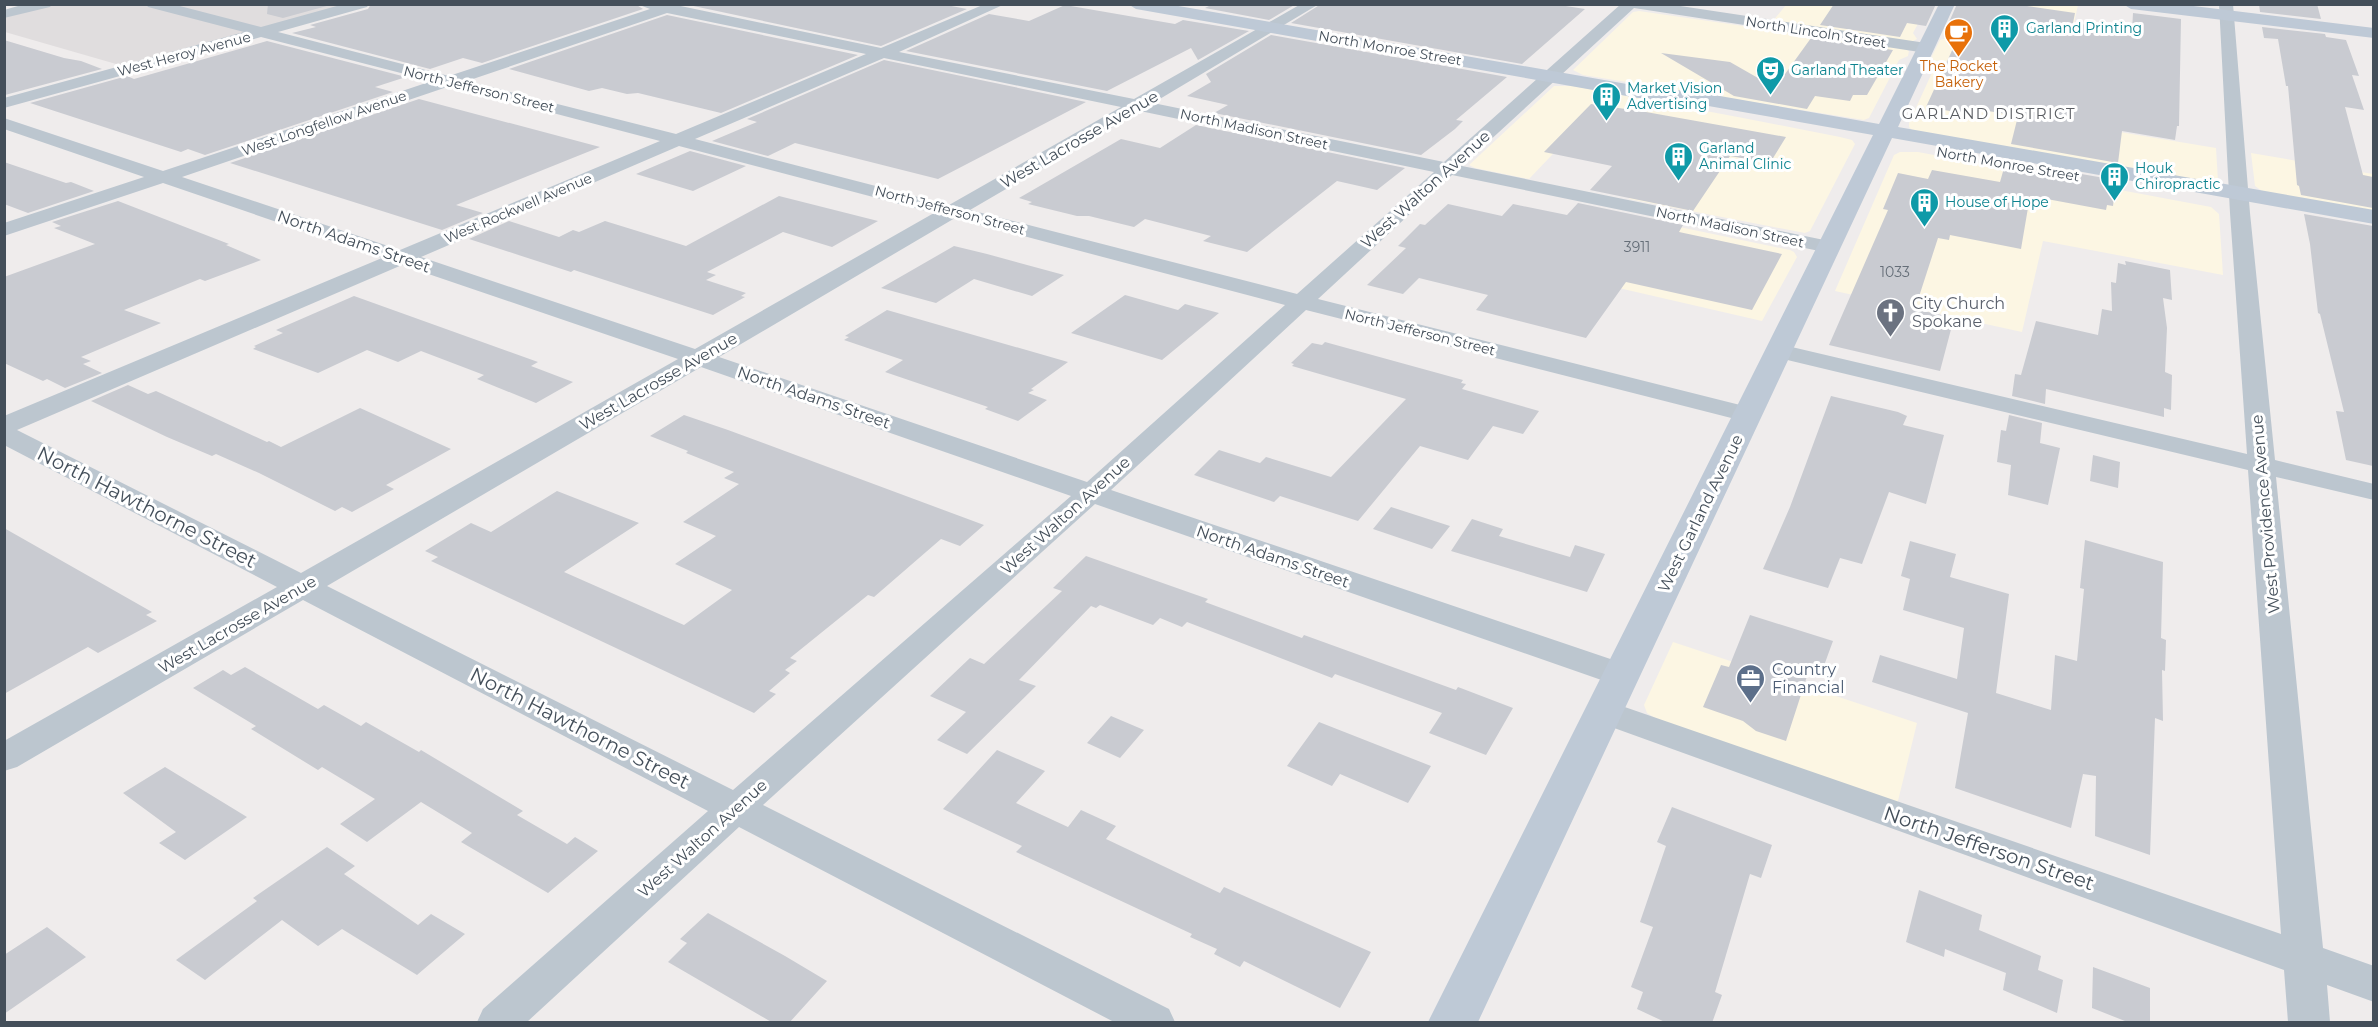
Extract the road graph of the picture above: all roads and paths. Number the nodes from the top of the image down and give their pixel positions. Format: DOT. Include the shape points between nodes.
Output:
graph roads {
  1 [pos="45,4"];
  2 [pos="153,4"];
  3 [pos="362,4"];
  4 [pos="644,4"];
  5 [pos="998,4"];
  6 [pos="1136,4"];
  7 [pos="1312,4"];
  8 [pos="1630,4"];
  9 [pos="1635,4"];
  10 [pos="1947,4"];
  11 [pos="2131,4"];
  12 [pos="672,7"];
  13 [pos="2226,9"];
  14 [pos="4,14"];
  15 [pos="1272,28"];
  16 [pos="260,33"];
  17 [pos="1926,48"];
  18 [pos="882,54"];
  19 [pos="1549,76"];
  20 [pos="449,81"];
  21 [pos="4,103"];
  22 [pos="1138,105"];
  23 [pos="4,123"];
  24 [pos="1883,136"];
  25 [pos="678,140"];
  26 [pos="1447,168"];
  27 [pos="163,177"];
  28 [pos="2239,200"];
  29 [pos="954,211"];
  30 [pos="2373,217"];
  31 [pos="2373,228"];
  32 [pos="4,230"];
  33 [pos="1829,247"];
  34 [pos="401,257"];
  35 [pos="1301,302"];
  36 [pos="1779,351"];
  37 [pos="699,358"];
  38 [pos="1747,414"];
  39 [pos="4,426"];
  40 [pos="4,434"];
  41 [pos="2261,466"];
  42 [pos="2373,492"];
  43 [pos="1091,493"];
  44 [pos="303,586"];
  45 [pos="1622,675"];
  46 [pos="1604,712"];
  47 [pos="4,758"];
  48 [pos="736,808"];
  49 [pos="2304,959"];
  50 [pos="2373,984"];
  51 [pos="498,1023"];
  52 [pos="1154,1023"];
  53 [pos="1453,1023"];
  54 [pos="2309,1023"];
  1 -- 14 [label="street"];
  2 -- 16 [label="street, North Jefferson Street"];
  3 -- 16 [label="street, West Heroy Avenue"];
  4 -- 12 [label="street, North Madison Street"];
  5 -- 18 [label="street, West Rockwell Avenue"];
  6 -- 15 [label="street, North Monroe Street"];
  7 -- 15 [label="street, West Lacrosse Avenue"];
  8 -- 19 [label="street, West Walton Avenue"];
  9 -- 17 [label="street, North Lincoln Street"];
  10 -- 17 [label="street, West Garland Avenue"];
  11 -- 13 [label="street"];
  12 -- 18 [label="street, North Madison Street"];
  12 -- 20 [label="street, West Longfellow Avenue"];
  13 -- 13 [label="street" via="2373,33 2263,18"];
  13 -- 28 [label="street, West Providence Avenue"];
  15 -- 19 [label="street, North Monroe Street"];
  15 -- 22 [label="street, West Lacrosse Avenue"];
  16 -- 20 [label="street, North Jefferson Street"];
  16 -- 21 [label="street, West Heroy Avenue"];
  17 -- 24 [label="street, West Garland Avenue"];
  18 -- 22 [label="street, North Madison Street"];
  18 -- 25 [label="street, West Rockwell Avenue"];
  19 -- 24 [label="street, North Monroe Street" via="1697,98"];
  19 -- 26 [label="street, West Walton Avenue"];
  20 -- 25 [label="street, North Jefferson Street"];
  20 -- 27 [label="street, West Longfellow Avenue"];
  22 -- 26 [label="street, North Madison Street"];
  22 -- 29 [label="street, West Lacrosse Avenue"];
  23 -- 27 [label="street, North Adams Street"];
  24 -- 28 [label="street, North Monroe Street"];
  24 -- 33 [label="street, West Garland Avenue"];
  25 -- 29 [label="street, North Jefferson Street"];
  25 -- 34 [label="street, West Rockwell Avenue"];
  26 -- 33 [label="street, North Madison Street"];
  26 -- 35 [label="street, West Walton Avenue"];
  27 -- 32 [label="street, West Longfellow Avenue"];
  27 -- 34 [label="street, North Adams Street"];
  28 -- 30 [label="street, North Monroe Street"];
  28 -- 31 [label="street, North Monroe Street"];
  28 -- 41 [label="street, West Providence Avenue"];
  29 -- 35 [label="street, North Jefferson Street"];
  29 -- 37 [label="street, West Lacrosse Avenue"];
  33 -- 36 [label="street, West Garland Avenue"];
  34 -- 37 [label="street, North Adams Street"];
  34 -- 39 [label="street, West Rockwell Avenue"];
  35 -- 38 [label="street, North Jefferson Street"];
  35 -- 43 [label="street, West Walton Avenue"];
  36 -- 38 [label="street, West Garland Avenue"];
  36 -- 41 [label="street"];
  37 -- 43 [label="street, North Adams Street"];
  37 -- 44 [label="street, West Lacrosse Avenue"];
  38 -- 45 [label="street, West Garland Avenue"];
  40 -- 44 [label="street, North Hawthorne Street"];
  41 -- 42 [label="street"];
  41 -- 49 [label="street, West Providence Avenue"];
  43 -- 45 [label="street, North Adams Street"];
  43 -- 48 [label="street, West Walton Avenue"];
  44 -- 47 [label="street, West Lacrosse Avenue"];
  44 -- 48 [label="street, North Hawthorne Street"];
  45 -- 46 [label="street, West Garland Avenue"];
  46 -- 49 [label="street, North Jefferson Street"];
  46 -- 53 [label="street, West Garland Avenue"];
  48 -- 51 [label="street, West Walton Avenue"];
  48 -- 52 [label="street, North Hawthorne Street"];
  49 -- 50 [label="street, North Jefferson Street"];
  49 -- 54 [label="street, West Providence Avenue"];
}
